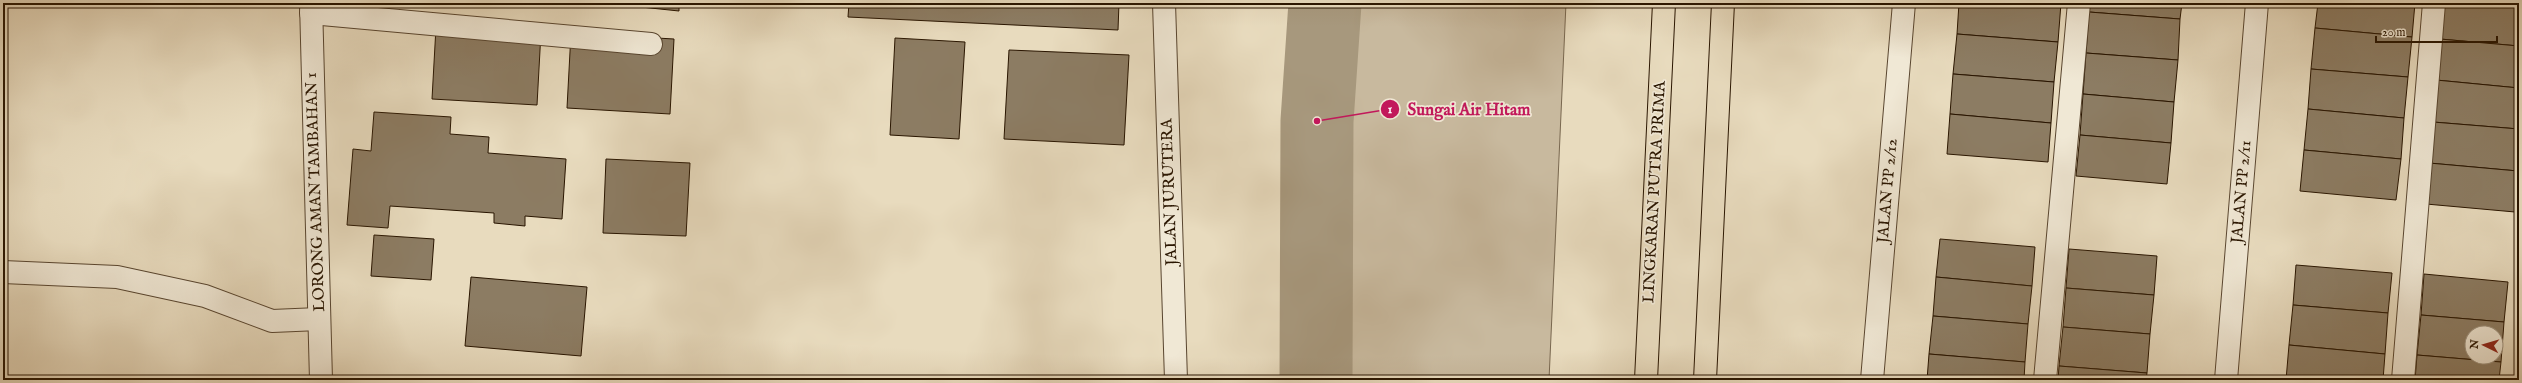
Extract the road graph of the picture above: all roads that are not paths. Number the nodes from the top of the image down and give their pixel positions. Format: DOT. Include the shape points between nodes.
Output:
graph roads {
  1 [pos="1164,3"];
  2 [pos="1664,3"];
  3 [pos="1723,3"];
  4 [pos="1904,3"];
  5 [pos="2079,3"];
  6 [pos="2257,3"];
  7 [pos="2434,3"];
  8 [pos="311,8"];
  9 [pos="651,44"];
  10 [pos="3,272"];
  11 [pos="319,319"];
  12 [pos="321,380"];
  13 [pos="1176,380"];
  14 [pos="1646,380"];
  15 [pos="1705,380"];
  16 [pos="1872,380"];
  17 [pos="2045,380"];
  18 [pos="2226,380"];
  19 [pos="2403,380"];
  1 -- 13 [label="street, JALAN JURUTERA"];
  2 -- 14 [label="main road, LINGKARAN PUTRA PRIMA"];
  3 -- 15 [label="main road"];
  4 -- 16 [label="street, JALAN PP 2/12"];
  5 -- 17 [label="street"];
  6 -- 18 [label="street, JALAN PP 2/11"];
  7 -- 19 [label="street"];
  8 -- 9 [label="street"];
  8 -- 11 [label="street, LORONG AMAN TAMBAHAN 1"];
  10 -- 11 [label="street" via="117,276 205,296 272,321"];
  11 -- 12 [label="street, LORONG AMAN TAMBAHAN 1"];
}
